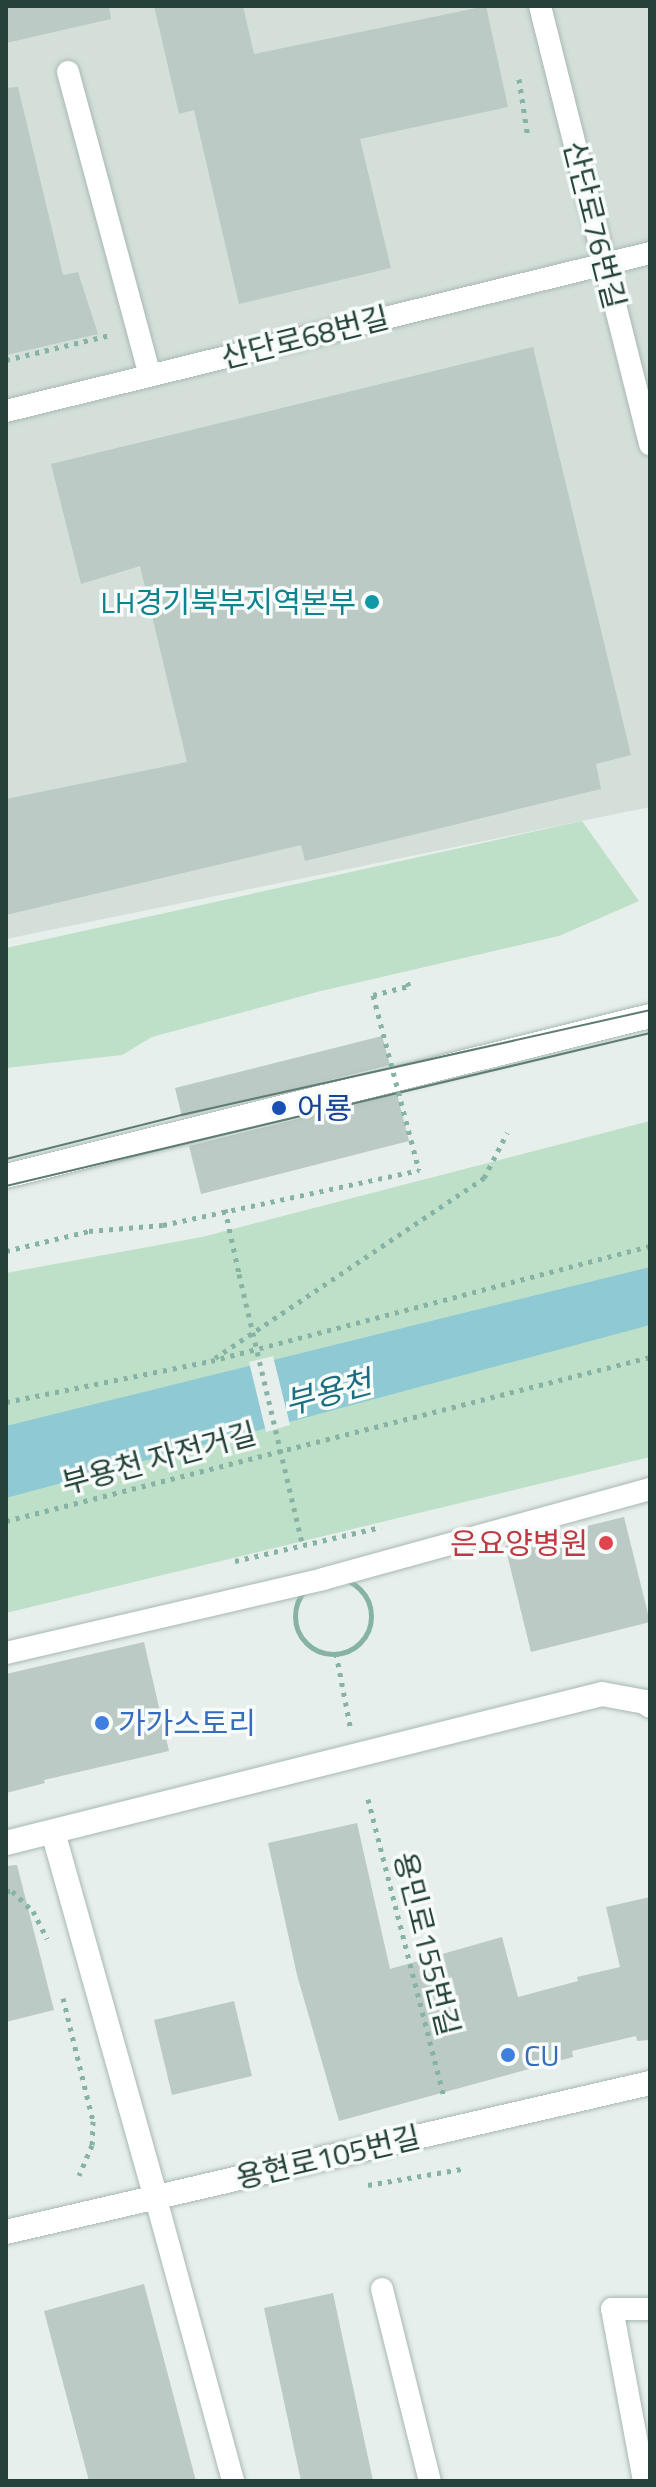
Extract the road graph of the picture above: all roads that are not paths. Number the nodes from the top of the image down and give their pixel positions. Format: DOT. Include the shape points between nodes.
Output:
graph roads {
  1 [pos="540,6"];
  2 [pos="68,72"];
  3 [pos="650,253"];
  4 [pos="604,264"];
  5 [pos="150,375"];
  6 [pos="6,411"];
  7 [pos="650,444"];
  8 [pos="650,1016"];
  9 [pos="6,1176"];
  10 [pos="650,1489"];
  11 [pos="6,1653"];
  12 [pos="650,1706"];
  13 [pos="53,1832"];
  14 [pos="6,1843"];
  15 [pos="650,2083"];
  16 [pos="156,2199"];
  17 [pos="6,2232"];
  18 [pos="382,2289"];
  19 [pos="650,2309"];
  20 [pos="233,2481"];
  21 [pos="430,2481"];
  22 [pos="644,2481"];
  1 -- 4 [label="lane, 산단로76번길"];
  2 -- 5 [label="lane"];
  3 -- 4 [label="lane, 산단로68번길"];
  4 -- 5 [label="lane, 산단로68번길"];
  4 -- 7 [label="lane, 산단로76번길"];
  5 -- 6 [label="lane, 산단로68번길"];
  8 -- 9 [label="street"];
  10 -- 11 [label="lane" via="323,1579"];
  12 -- 13 [label="street" via="602,1694"];
  13 -- 14 [label="street"];
  13 -- 16 [label="street"];
  15 -- 16 [label="street, 용현로105번길"];
  16 -- 17 [label="street, 용현로105번길"];
  16 -- 20 [label="lane"];
  18 -- 21 [label="lane"];
  19 -- 22 [label="lane" via="612,2309"];
}
